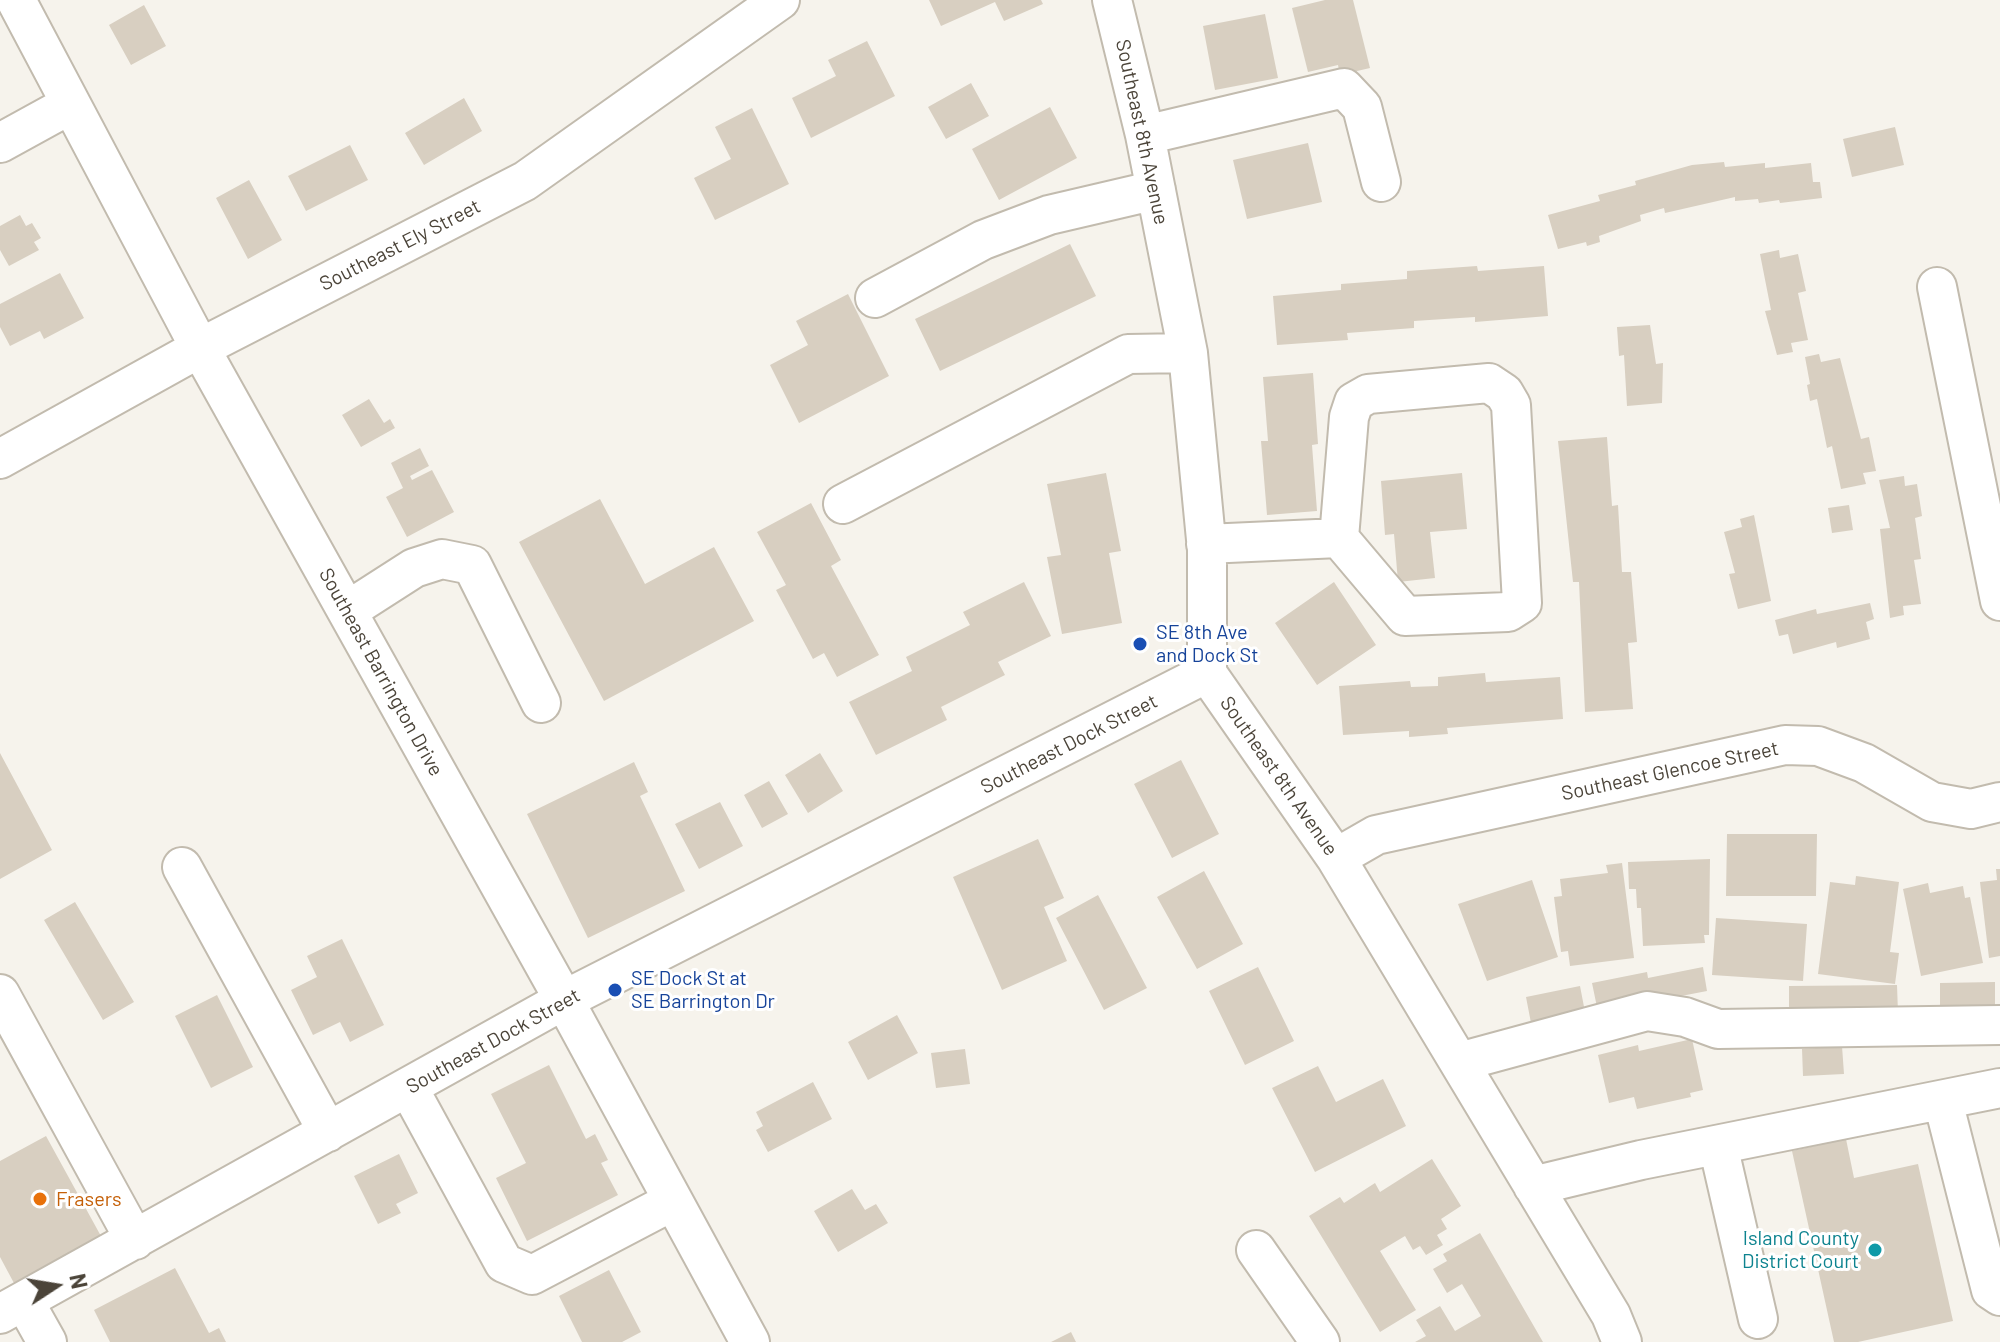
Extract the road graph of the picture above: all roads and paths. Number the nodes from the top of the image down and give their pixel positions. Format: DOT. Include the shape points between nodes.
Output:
graph roads {
  1 [pos="780,0"];
  2 [pos="1112,0"];
  3 [pos="22,2"];
  4 [pos="71,104"];
  5 [pos="1145,135"];
  6 [pos="0,143"];
  7 [pos="1381,182"];
  8 [pos="1156,190"];
  9 [pos="1937,287"];
  10 [pos="875,298"];
  11 [pos="200,348"];
  12 [pos="1188,353"];
  13 [pos="0,459"];
  14 [pos="843,504"];
  15 [pos="1339,538"];
  16 [pos="1206,544"];
  17 [pos="2000,601"];
  18 [pos="347,611"];
  19 [pos="1207,673"];
  20 [pos="541,703"];
  21 [pos="2000,802"];
  22 [pos="1336,858"];
  23 [pos="182,867"];
  24 [pos="0,994"];
  25 [pos="564,1000"];
  26 [pos="2000,1025"];
  27 [pos="1459,1062"];
  28 [pos="408,1087"];
  29 [pos="2000,1088"];
  30 [pos="1943,1101"];
  31 [pos="328,1132"];
  32 [pos="1718,1145"];
  33 [pos="1533,1186"];
  34 [pos="673,1201"];
  35 [pos="135,1240"];
  36 [pos="1256,1250"];
  37 [pos="2000,1296"];
  38 [pos="12,1307"];
  39 [pos="1758,1319"];
  40 [pos="47,1342"];
  41 [pos="750,1342"];
  42 [pos="1320,1342"];
  43 [pos="1622,1342"];
  1 -- 11 [label="street, Southeast Ely Street" via="525,181"];
  2 -- 5 [label="street, Southeast 8th Avenue"];
  3 -- 4 [label="street, Southeast Barrington Drive"];
  4 -- 6 [label="street"];
  4 -- 11 [label="street, Southeast Barrington Drive"];
  5 -- 7 [label="street" via="1344,88 1362,107"];
  5 -- 8 [label="street, Southeast 8th Avenue"];
  8 -- 10 [label="street" via="1049,215 983,240"];
  8 -- 12 [label="street, Southeast 8th Avenue"];
  9 -- 17 [label="street"];
  11 -- 13 [label="street, Southeast Ely Street"];
  11 -- 18 [label="street, Southeast Barrington Drive"];
  12 -- 14 [label="street" via="1128,354"];
  12 -- 16 [label="street, Southeast 8th Avenue"];
  15 -- 15 [label="street" via="1354,402 1368,394 1489,383 1504,393 1511,405 1522,603 1508,612 1405,616"];
  15 -- 16 [label="street"];
  16 -- 19 [label="street, Southeast 8th Avenue"];
  18 -- 20 [label="street" via="414,568 442,559 472,565"];
  18 -- 25 [label="street, Southeast Barrington Drive"];
  19 -- 22 [label="street, Southeast 8th Avenue"];
  19 -- 25 [label="street, Southeast Dock Street"];
  21 -- 22 [label="street, Southeast Glencoe Street" via="1971,809 1932,802 1864,763 1818,746 1785,745 1376,835"];
  22 -- 27 [label="street, Southeast 8th Avenue"];
  23 -- 31 [label="street"];
  24 -- 35 [label="street"];
  25 -- 28 [label="street, Southeast Dock Street"];
  25 -- 34 [label="street, Southeast Barrington Drive"];
  26 -- 27 [label="street" via="1718,1029 1647,1011"];
  27 -- 33 [label="street, Southeast 8th Avenue"];
  28 -- 31 [label="street, Southeast Dock Street"];
  28 -- 34 [label="street" via="504,1263 532,1275"];
  29 -- 30 [label="street"];
  30 -- 32 [label="street"];
  30 -- 37 [label="street" via="1991,1290"];
  31 -- 35 [label="street, Southeast Dock Street"];
  32 -- 33 [label="street"];
  32 -- 39 [label="street"];
  33 -- 43 [label="street, Southeast 8th Avenue"];
  34 -- 41 [label="street, Southeast Barrington Drive"];
  35 -- 38 [label="street, Southeast Dock Street"];
  36 -- 42 [label="street"];
  38 -- 40 [label="street"];
}
